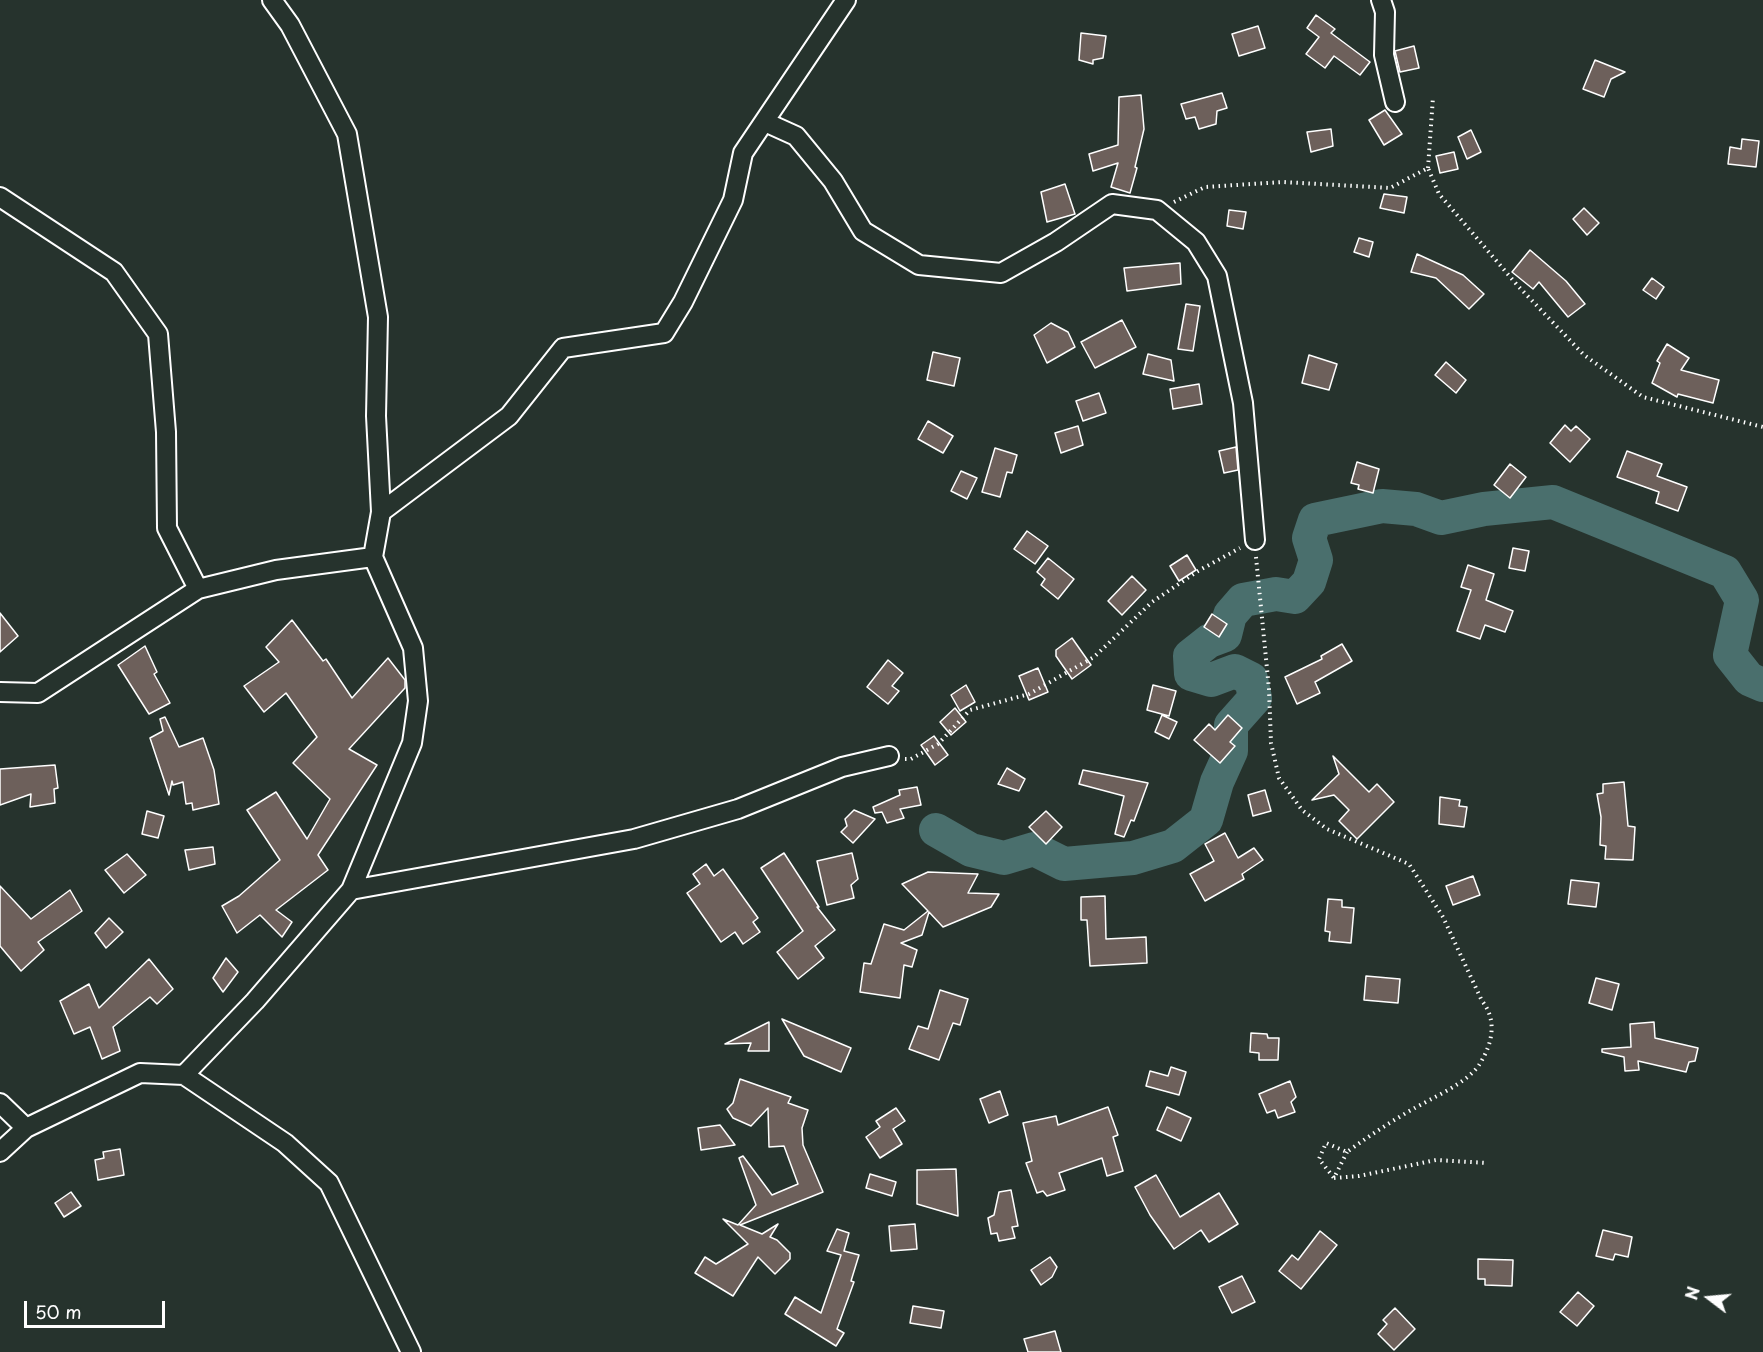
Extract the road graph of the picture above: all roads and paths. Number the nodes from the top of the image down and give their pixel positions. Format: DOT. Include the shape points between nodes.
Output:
graph roads {
  1 [pos="272,0"];
  2 [pos="846,0"];
  3 [pos="1381,0"];
  4 [pos="1433,97"];
  5 [pos="1395,102"];
  6 [pos="765,122"];
  7 [pos="1428,168"];
  8 [pos="0,197"];
  9 [pos="1157,210"];
  10 [pos="1763,427"];
  11 [pos="381,512"];
  12 [pos="1255,540"];
  13 [pos="373,557"];
  14 [pos="1258,578"];
  15 [pos="198,589"];
  16 [pos="0,692"];
  17 [pos="889,756"];
  18 [pos="351,890"];
  19 [pos="184,1075"];
  20 [pos="0,1103"];
  21 [pos="26,1128"];
  22 [pos="0,1152"];
  23 [pos="1347,1152"];
  24 [pos="1487,1163"];
  25 [pos="1334,1178"];
  26 [pos="411,1352"];
  1 -- 11 [label="street" via="290,25 347,134 378,317 376,416"];
  2 -- 6 [label="street"];
  3 -- 5 [label="street" via="1385,12 1384,55"];
  4 -- 7 [label="path"];
  6 -- 9 [label="street" via="796,136 833,181 863,231 919,265 1001,273 1112,204"];
  6 -- 11 [label="street" via="743,153 733,200 683,303 664,333 564,348 509,416"];
  7 -- 9 [label="path" via="1390,188 1283,182 1205,187"];
  7 -- 10 [label="path" via="1439,194 1584,355 1643,397"];
  8 -- 15 [label="street" via="114,272 158,334 166,432 167,528"];
  9 -- 12 [label="street" via="1196,242 1217,276 1243,403"];
  11 -- 13 [label="street"];
  12 -- 17 [label="path" via="1152,602 1094,657 1029,694 970,710 939,744 911,759"];
  13 -- 15 [label="street" via="276,570"];
  13 -- 18 [label="street" via="413,648 418,701 412,743"];
  14 -- 23 [label="path" via="1270,743 1279,778 1302,810 1327,830 1409,864 1443,916 1482,1001 1491,1012 1492,1034 1478,1066 1444,1093"];
  15 -- 16 [label="street" via="38,693"];
  17 -- 18 [label="street" via="842,767 738,809 634,839"];
  18 -- 19 [label="street" via="255,1001"];
  19 -- 21 [label="street" via="140,1073"];
  19 -- 26 [label="street" via="285,1143 329,1183"];
  20 -- 21 [label="street"];
  21 -- 22 [label="street"];
  23 -- 25 [label="path"];
  23 -- 25 [label="path" via="1326,1143 1319,1159"];
  24 -- 25 [label="path" via="1436,1160"];
}
